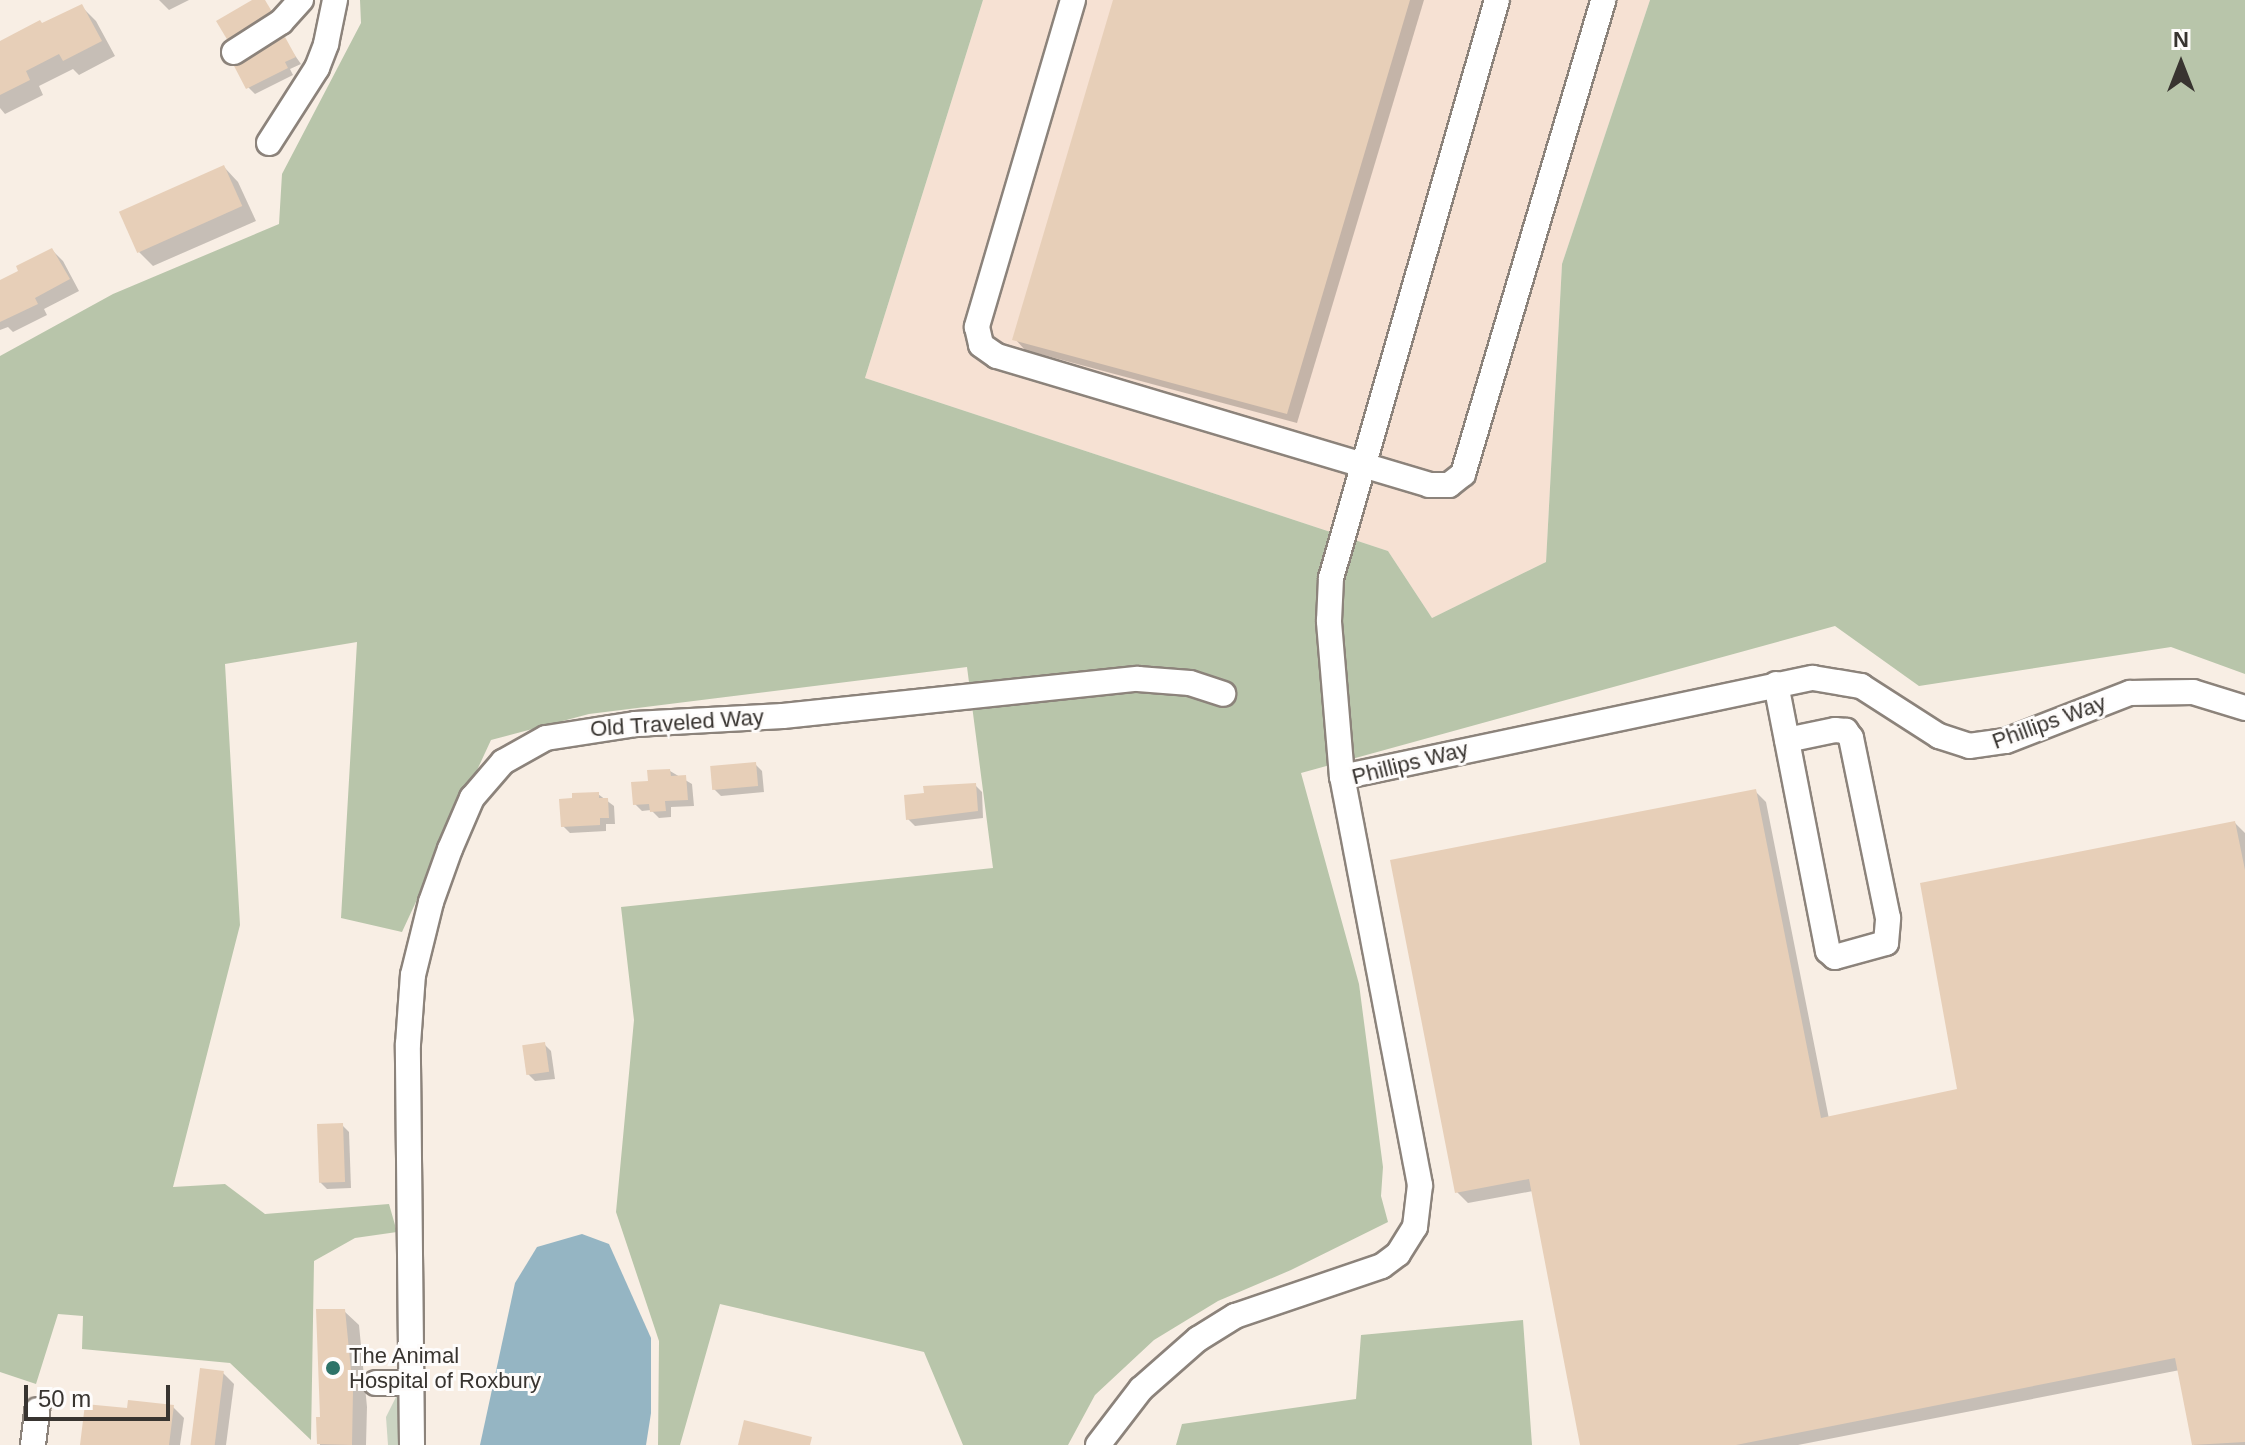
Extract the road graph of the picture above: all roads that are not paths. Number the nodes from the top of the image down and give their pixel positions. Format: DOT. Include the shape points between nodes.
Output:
graph roads {
  1 [pos="301,0"];
  2 [pos="335,0"];
  3 [pos="1073,0"];
  4 [pos="1497,0"];
  5 [pos="1603,0"];
  6 [pos="234,52"];
  7 [pos="269,143"];
  8 [pos="1363,466"];
  9 [pos="1776,684"];
  10 [pos="1223,694"];
  11 [pos="2245,708"];
  12 [pos="1787,740"];
  13 [pos="1342,777"];
  14 [pos="376,1383"];
  15 [pos="411,1383"];
  16 [pos="37,1410"];
  17 [pos="33,1445"];
  18 [pos="412,1445"];
  19 [pos="1098,1445"];
  1 -- 6 [label="street" via="281,22"];
  2 -- 7 [label="street" via="317,68"];
  3 -- 8 [label="street" via="977,327 981,345 997,356"];
  4 -- 8 [label="street"];
  5 -- 8 [label="street" via="1463,474 1449,485 1429,485"];
  8 -- 13 [label="street" via="1330,592"];
  9 -- 11 [label="street, Phillips Way" via="1826,677 1849,682 1881,696 1939,736 1979,747 2130,693 2193,692"];
  9 -- 12 [label="street"];
  9 -- 13 [label="street, Phillips Way"];
  10 -- 15 [label="street, Old Traveled Way" via="1190,683 1138,679 783,716 635,724 546,738 503,762 472,798 431,902 413,975 408,1044"];
  12 -- 12 [label="street" via="1828,951 1835,957 1886,943 1888,918 1851,738 1846,731 1835,730"];
  13 -- 19 [label="street, Phillips Way" via="1420,1185 1415,1227 1398,1254 1382,1266 1235,1316 1198,1339 1141,1389"];
  14 -- 15 [label="street"];
  15 -- 18 [label="street, Old Traveled Way"];
  16 -- 17 [label="street"];
}
